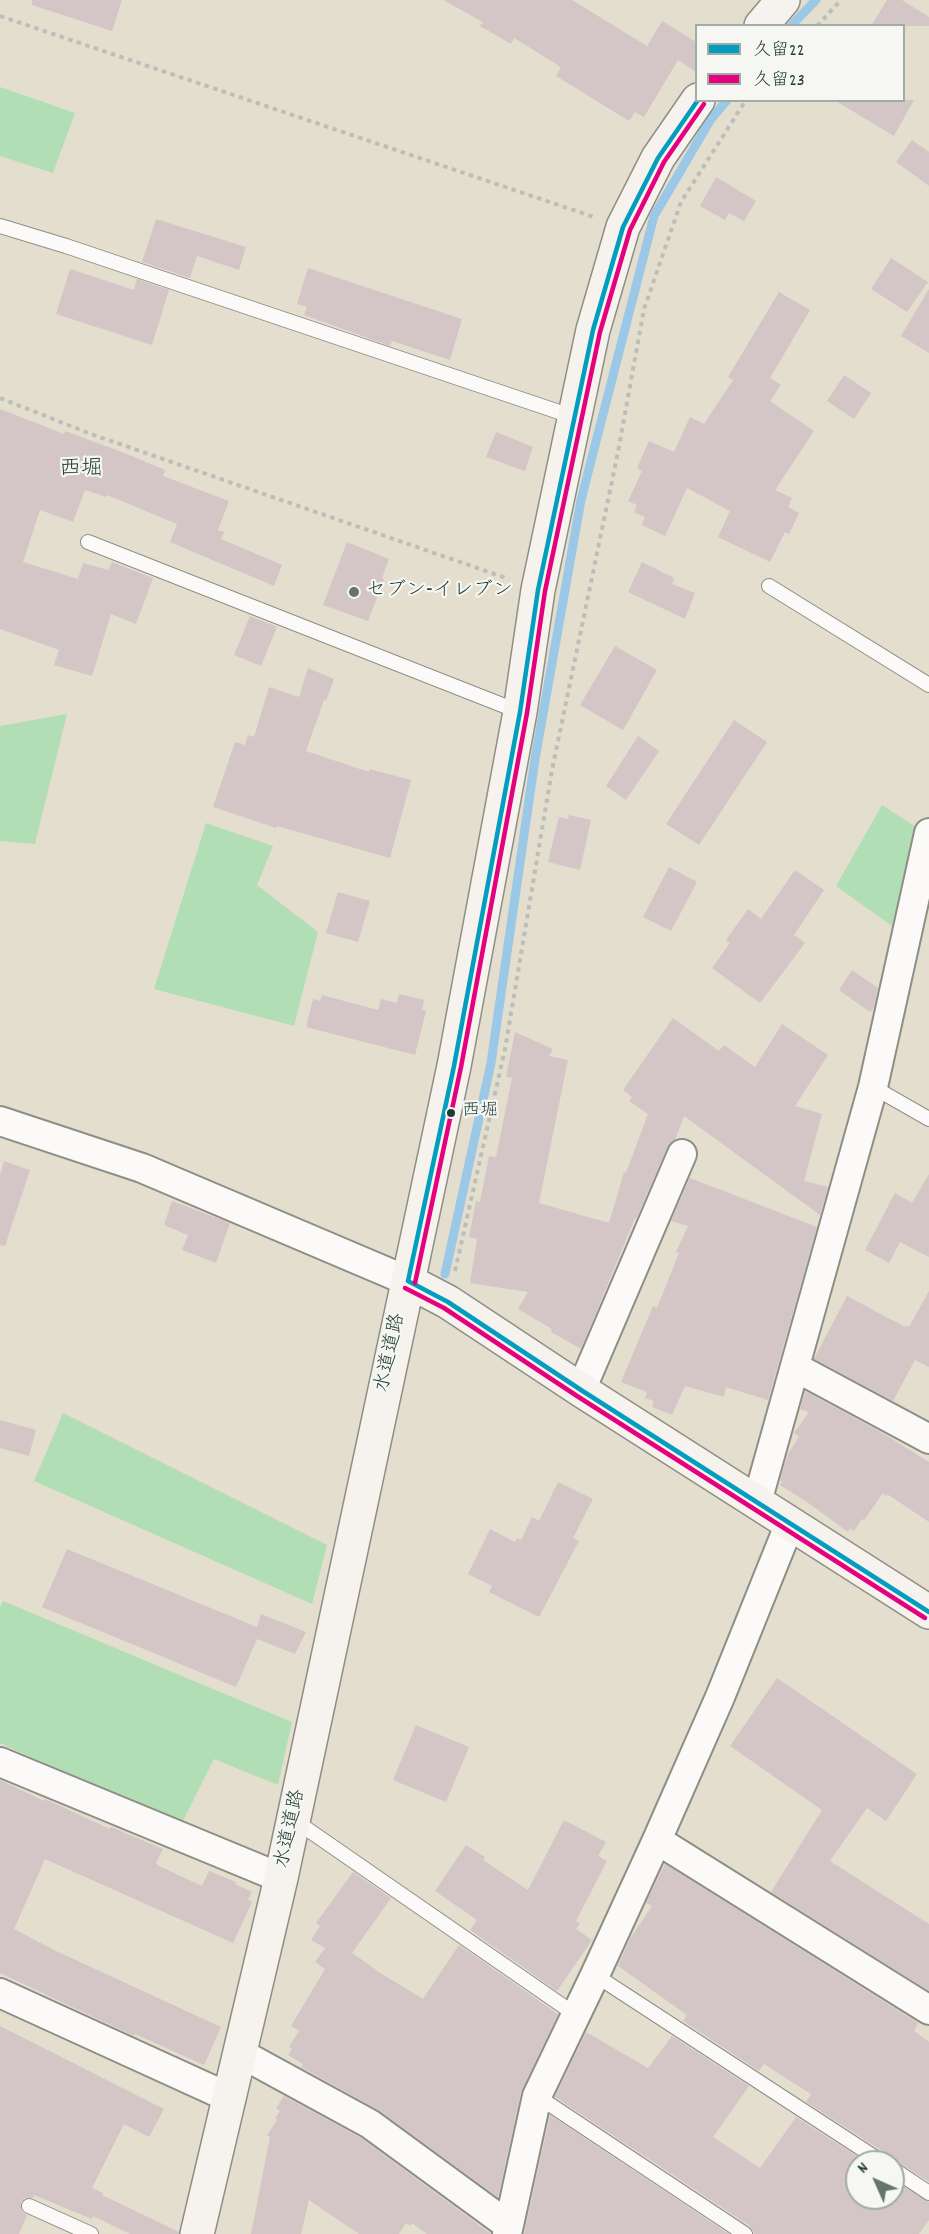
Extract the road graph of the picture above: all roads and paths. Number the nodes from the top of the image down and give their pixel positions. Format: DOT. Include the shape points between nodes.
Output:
graph roads {
  1 [pos="783,0"];
  2 [pos="841,0"];
  3 [pos="0,16"];
  4 [pos="763,24"];
  5 [pos="819,24"];
  6 [pos="697,102"];
  7 [pos="745,102"];
  8 [pos="0,226"];
  9 [pos="623,227"];
  10 [pos="0,398"];
  11 [pos="574,417"];
  12 [pos="88,542"];
  13 [pos="769,586"];
  14 [pos="538,590"];
  15 [pos="929,685"];
  16 [pos="520,712"];
  17 [pos="929,833"];
  18 [pos="920,916"];
  19 [pos="873,1087"];
  20 [pos="929,1119"];
  21 [pos="0,1121"];
  22 [pos="682,1154"];
  23 [pos="408,1281"];
  24 [pos="448,1302"];
  25 [pos="795,1367"];
  26 [pos="581,1390"];
  27 [pos="929,1439"];
  28 [pos="757,1502"];
  29 [pos="790,1523"];
  30 [pos="929,1612"];
  31 [pos="0,1761"];
  32 [pos="294,1820"];
  33 [pos="657,1840"];
  34 [pos="281,1878"];
  35 [pos="595,1975"];
  36 [pos="0,1993"];
  37 [pos="929,2010"];
  38 [pos="576,2015"];
  39 [pos="240,2053"];
  40 [pos="537,2096"];
  41 [pos="230,2098"];
  42 [pos="864,2150"];
  43 [pos="905,2177"];
  44 [pos="929,2193"];
  45 [pos="29,2206"];
  46 [pos="512,2231"];
  47 [pos="91,2234"];
  48 [pos="197,2234"];
  49 [pos="745,2234"];
  1 -- 4 [label="street"];
  2 -- 5 [label="path"];
  3 -- 9 [label="path"];
  6 -- 9 [label="street, 水道道路" via="658,158"];
  7 -- 24 [label="path" via="681,202 644,309 552,771 505,1048"];
  8 -- 11 [label="lane"];
  9 -- 11 [label="street, 水道道路"];
  10 -- 14 [label="path" via="91,434"];
  11 -- 14 [label="street, 水道道路"];
  12 -- 16 [label="lane"];
  13 -- 15 [label="lane"];
  14 -- 16 [label="street, 水道道路"];
  16 -- 23 [label="street, 水道道路" via="454,1066"];
  17 -- 18 [label="street"];
  18 -- 19 [label="street"];
  19 -- 20 [label="lane"];
  19 -- 25 [label="street"];
  21 -- 23 [label="street" via="142,1168"];
  22 -- 26 [label="street"];
  23 -- 24 [label="street"];
  23 -- 32 [label="street, 水道道路"];
  24 -- 26 [label="street"];
  25 -- 27 [label="street"];
  25 -- 28 [label="street"];
  26 -- 28 [label="street"];
  28 -- 29 [label="street"];
  29 -- 30 [label="street"];
  29 -- 33 [label="street"];
  31 -- 34 [label="street"];
  32 -- 34 [label="street, 水道道路"];
  32 -- 38 [label="lane"];
  33 -- 35 [label="street"];
  33 -- 37 [label="street"];
  34 -- 39 [label="street, 水道道路"];
  35 -- 38 [label="street"];
  35 -- 42 [label="lane"];
  36 -- 41 [label="street"];
  38 -- 40 [label="street"];
  39 -- 41 [label="street, 水道道路"];
  39 -- 46 [label="street" via="370,2124"];
  40 -- 46 [label="street"];
  40 -- 49 [label="lane"];
  41 -- 48 [label="street, 水道道路"];
  43 -- 44 [label="lane"];
  45 -- 47 [label="lane"];
}
